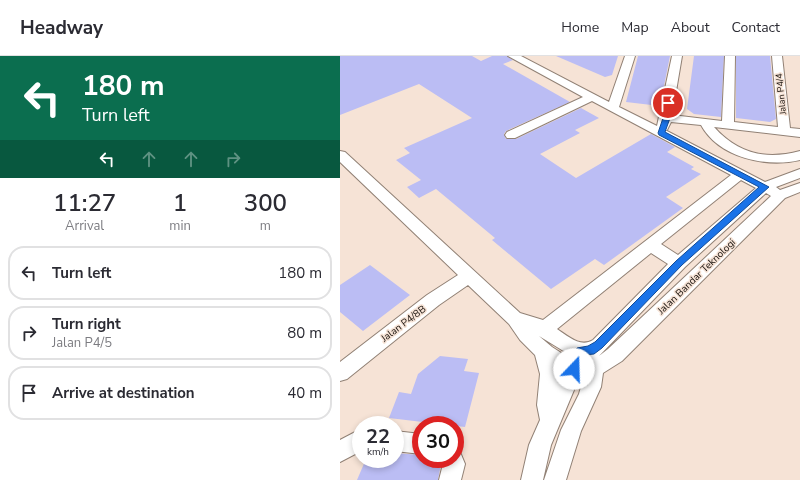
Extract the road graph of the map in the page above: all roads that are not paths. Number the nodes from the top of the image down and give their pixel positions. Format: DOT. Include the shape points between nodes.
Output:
graph roads {
  1 [pos="513,56"];
  2 [pos="630,56"];
  3 [pos="677,56"];
  4 [pos="730,56"];
  5 [pos="777,56"];
  6 [pos="592,97"];
  7 [pos="613,108"];
  8 [pos="666,118"];
  9 [pos="705,122"];
  10 [pos="728,125"];
  11 [pos="784,132"];
  12 [pos="661,133"];
  13 [pos="800,134"];
  14 [pos="511,135"];
  15 [pos="340,155"];
  16 [pos="800,155"];
  17 [pos="800,173"];
  18 [pos="740,174"];
  19 [pos="765,187"];
  20 [pos="800,187"];
  21 [pos="780,195"];
  22 [pos="651,245"];
  23 [pos="679,263"];
  24 [pos="468,277"];
  25 [pos="515,319"];
  26 [pos="543,330"];
  27 [pos="543,350"];
  28 [pos="585,360"];
  29 [pos="340,373"];
  30 [pos="551,422"];
  31 [pos="352,444"];
  32 [pos="340,452"];
  33 [pos="453,468"];
  34 [pos="450,480"];
  35 [pos="532,480"];
  36 [pos="555,480"];
  1 -- 6 [label="street"];
  2 -- 7 [label="street"];
  3 -- 8 [label="street"];
  4 -- 10 [label="street"];
  5 -- 11 [label="street, Jalan P4/4"];
  6 -- 7 [label="street"];
  6 -- 14 [label="street"];
  7 -- 12 [label="street"];
  8 -- 9 [label="street"];
  8 -- 12 [label="street"];
  9 -- 10 [label="street"];
  9 -- 16 [label="street" via="706,128 715,136 731,147 756,158 771,160"];
  10 -- 11 [label="street"];
  11 -- 13 [label="street"];
  12 -- 18 [label="street"];
  15 -- 24 [label="street"];
  17 -- 19 [label="street, Jalan Bandar Teknologi"];
  18 -- 19 [label="street"];
  18 -- 22 [label="street"];
  19 -- 21 [label="street"];
  19 -- 23 [label="street, Jalan Bandar Teknologi"];
  20 -- 21 [label="street, Jalan Bandar Teknologi"];
  21 -- 28 [label="street, Jalan Bandar Teknologi" via="615,355"];
  22 -- 23 [label="street"];
  22 -- 26 [label="street"];
  23 -- 28 [label="street, Jalan Bandar Teknologi"];
  24 -- 25 [label="street"];
  24 -- 29 [label="street, Jalan P4/8B" via="427,305"];
  25 -- 26 [label="street" via="534,324"];
  25 -- 27 [label="street" via="527,337"];
  26 -- 28 [label="street"];
  27 -- 28 [label="street" via="560,362"];
  27 -- 30 [label="street" via="550,374 547,405"];
  28 -- 30 [label="street, Jalan Bandar Teknologi"];
  28 -- 36 [label="street" via="592,387 571,430"];
  30 -- 35 [label="street, Jalan Bandar Teknologi" via="540,445"];
  31 -- 32 [label="street"];
  33 -- 34 [label="street"];
}
